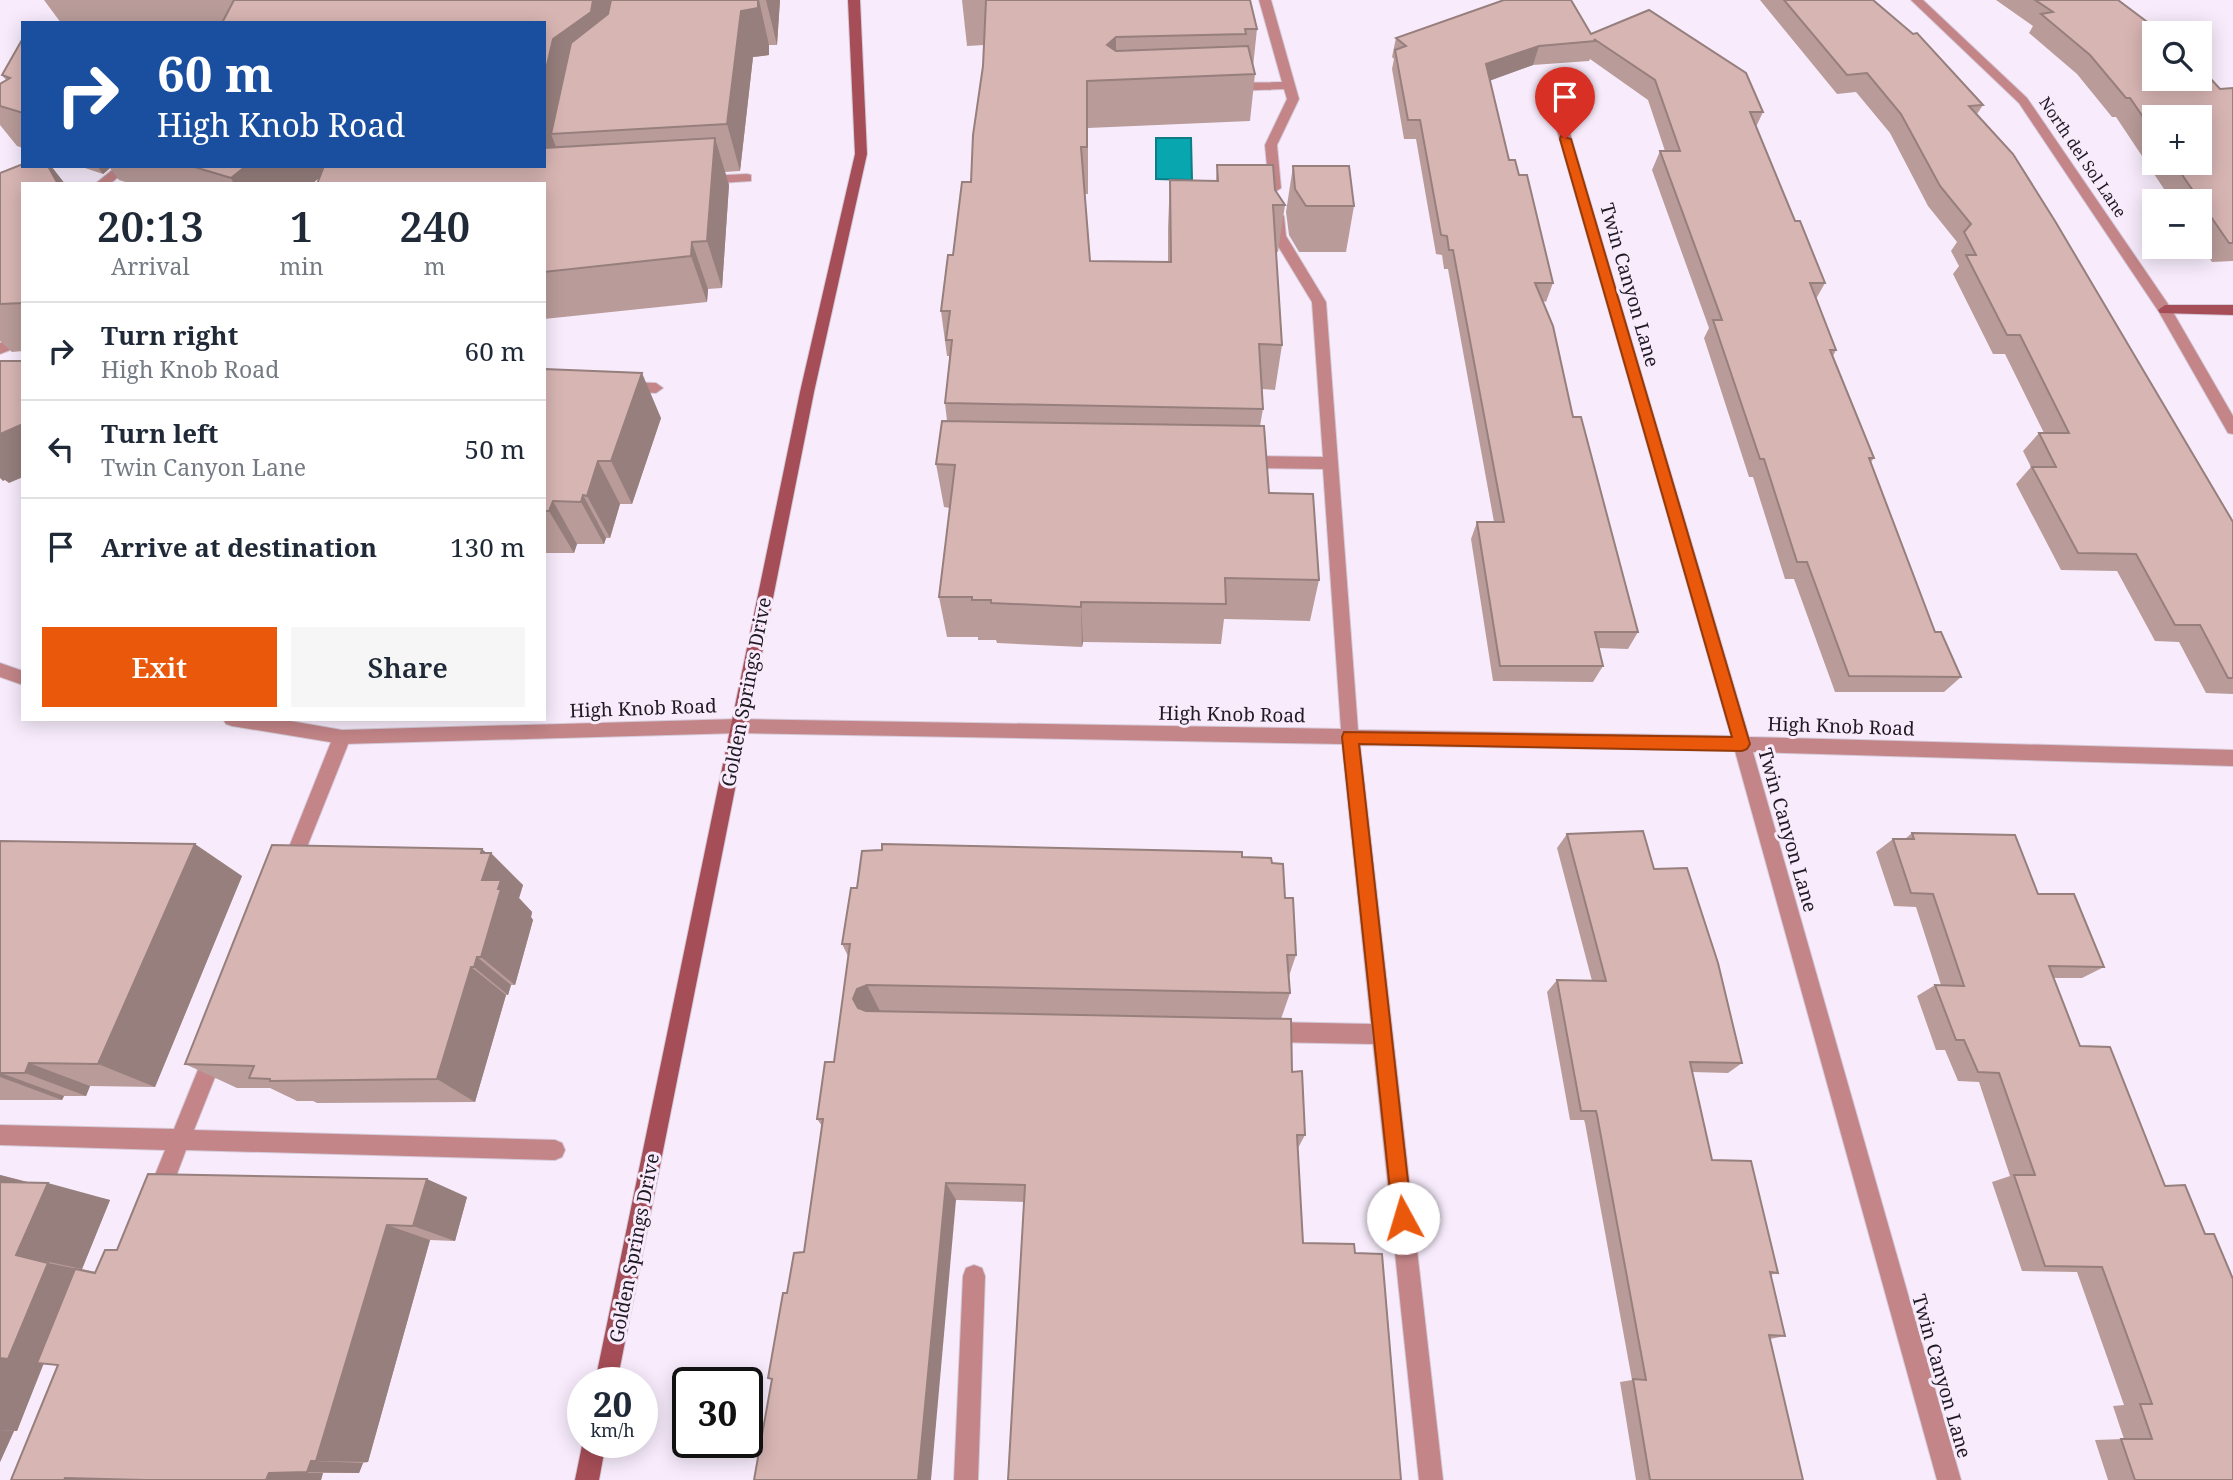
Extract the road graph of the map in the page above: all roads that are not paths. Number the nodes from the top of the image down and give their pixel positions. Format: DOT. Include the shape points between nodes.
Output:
graph roads {
  1 [pos="855,0"];
  2 [pos="1265,0"];
  3 [pos="1917,0"];
  4 [pos="1289,85"];
  5 [pos="1222,87"];
  6 [pos="1558,113"];
  7 [pos="122,168"];
  8 [pos="747,178"];
  9 [pos="694,181"];
  10 [pos="104,182"];
  11 [pos="2165,310"];
  12 [pos="2233,310"];
  13 [pos="21,340"];
  14 [pos="0,349"];
  15 [pos="614,386"];
  16 [pos="656,388"];
  17 [pos="2233,429"];
  18 [pos="1222,461"];
  19 [pos="1331,463"];
  20 [pos="0,670"];
  21 [pos="21,677"];
  22 [pos="244,721"];
  23 [pos="739,726"];
  24 [pos="342,737"];
  25 [pos="1350,737"];
  26 [pos="1742,744"];
  27 [pos="2233,758"];
  28 [pos="281,888"];
  29 [pos="225,1027"];
  30 [pos="1243,1031"];
  31 [pos="1383,1034"];
  32 [pos="0,1135"];
  33 [pos="178,1141"];
  34 [pos="555,1150"];
  35 [pos="148,1219"];
  36 [pos="974,1276"];
  37 [pos="609,1367"];
  38 [pos="591,1458"];
  39 [pos="587,1480"];
  40 [pos="966,1480"];
  41 [pos="1431,1480"];
  42 [pos="1949,1480"];
  1 -- 23 [label="main road, Golden Springs Drive" via="861,154"];
  2 -- 4 [label="street"];
  3 -- 11 [label="street, North del Sol Lane" via="2024,101"];
  4 -- 5 [label="street"];
  4 -- 19 [label="street" via="1293,99 1271,145 1279,236 1319,302"];
  6 -- 26 [label="street, Twin Canyon Lane"];
  7 -- 10 [label="street"];
  8 -- 9 [label="street"];
  11 -- 12 [label="main road"];
  11 -- 17 [label="street, North del Sol Lane"];
  13 -- 14 [label="street"];
  15 -- 16 [label="street"];
  18 -- 19 [label="street"];
  19 -- 25 [label="street"];
  20 -- 21 [label="street"];
  22 -- 24 [label="street, High Knob Road"];
  23 -- 24 [label="street, High Knob Road"];
  23 -- 25 [label="street, High Knob Road"];
  23 -- 37 [label="main road, Golden Springs Drive"];
  24 -- 28 [label="street"];
  25 -- 26 [label="street, High Knob Road"];
  25 -- 31 [label="street"];
  26 -- 27 [label="street, High Knob Road"];
  26 -- 42 [label="street, Twin Canyon Lane"];
  29 -- 33 [label="street"];
  30 -- 31 [label="street"];
  31 -- 41 [label="street"];
  32 -- 33 [label="street"];
  33 -- 34 [label="street"];
  33 -- 35 [label="street"];
  36 -- 40 [label="street"];
  38 -- 39 [label="main road"];
}
